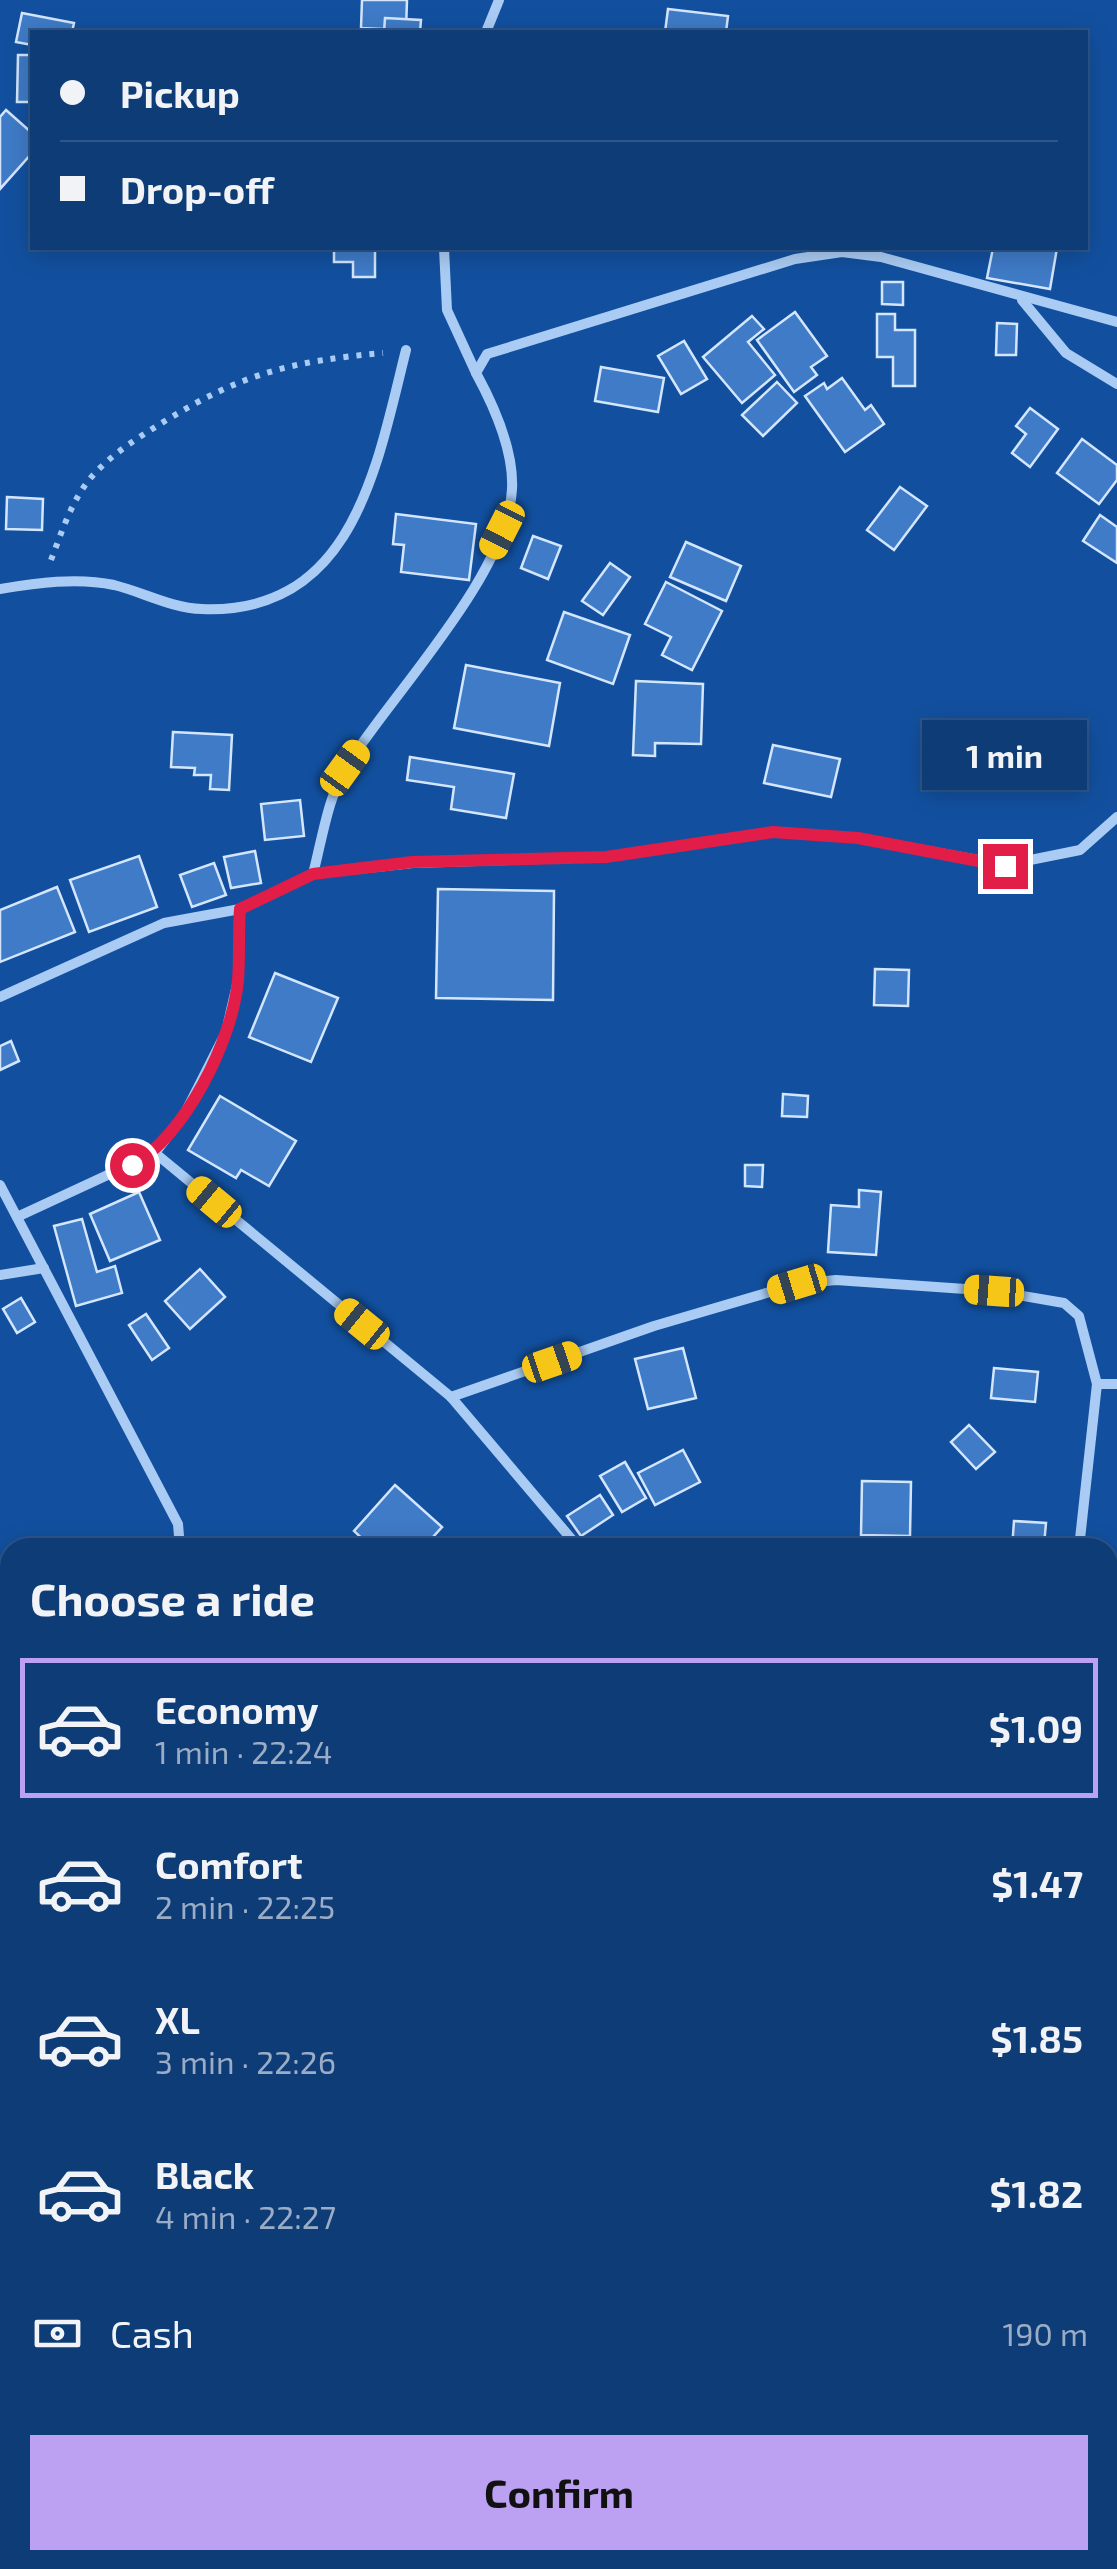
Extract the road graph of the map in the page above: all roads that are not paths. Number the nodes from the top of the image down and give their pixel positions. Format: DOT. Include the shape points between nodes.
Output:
graph roads {
  1 [pos="499,0"];
  2 [pos="487,30"];
  3 [pos="444,250"];
  4 [pos="1020,297"];
  5 [pos="1117,322"];
  6 [pos="406,350"];
  7 [pos="476,372"];
  8 [pos="1117,384"];
  9 [pos="0,589"];
  10 [pos="1117,817"];
  11 [pos="313,874"];
  12 [pos="240,909"];
  13 [pos="0,998"];
  14 [pos="155,1153"];
  15 [pos="0,1185"];
  16 [pos="17,1217"];
  17 [pos="44,1268"];
  18 [pos="0,1275"];
  19 [pos="1098,1384"];
  20 [pos="1117,1384"];
  21 [pos="451,1397"];
  22 [pos="179,1538"];
  23 [pos="571,1538"];
  24 [pos="1080,1538"];
  1 -- 2 [label="street"];
  3 -- 7 [label="street" via="447,310"];
  4 -- 5 [label="street"];
  4 -- 7 [label="street" via="842,252 795,259 487,354"];
  4 -- 8 [label="street" via="1066,353"];
  6 -- 9 [label="street" via="367,493 339,550 307,578 271,598 201,609 111,584 42,582"];
  7 -- 11 [label="street" via="507,451 512,490 502,530 438,643 345,768"];
  10 -- 11 [label="street" via="1080,850 1005,866 858,838 773,832 606,857 412,862"];
  11 -- 12 [label="street"];
  12 -- 13 [label="street" via="164,923"];
  12 -- 14 [label="street" via="238,980 226,1032 184,1115"];
  14 -- 16 [label="street"];
  14 -- 21 [label="street"];
  15 -- 16 [label="street"];
  16 -- 17 [label="street"];
  17 -- 18 [label="street"];
  17 -- 22 [label="street" via="178,1524"];
  19 -- 20 [label="street"];
  19 -- 21 [label="street" via="1079,1316 1064,1303 836,1280 797,1284 654,1326"];
  19 -- 24 [label="street"];
  21 -- 23 [label="street"];
}
